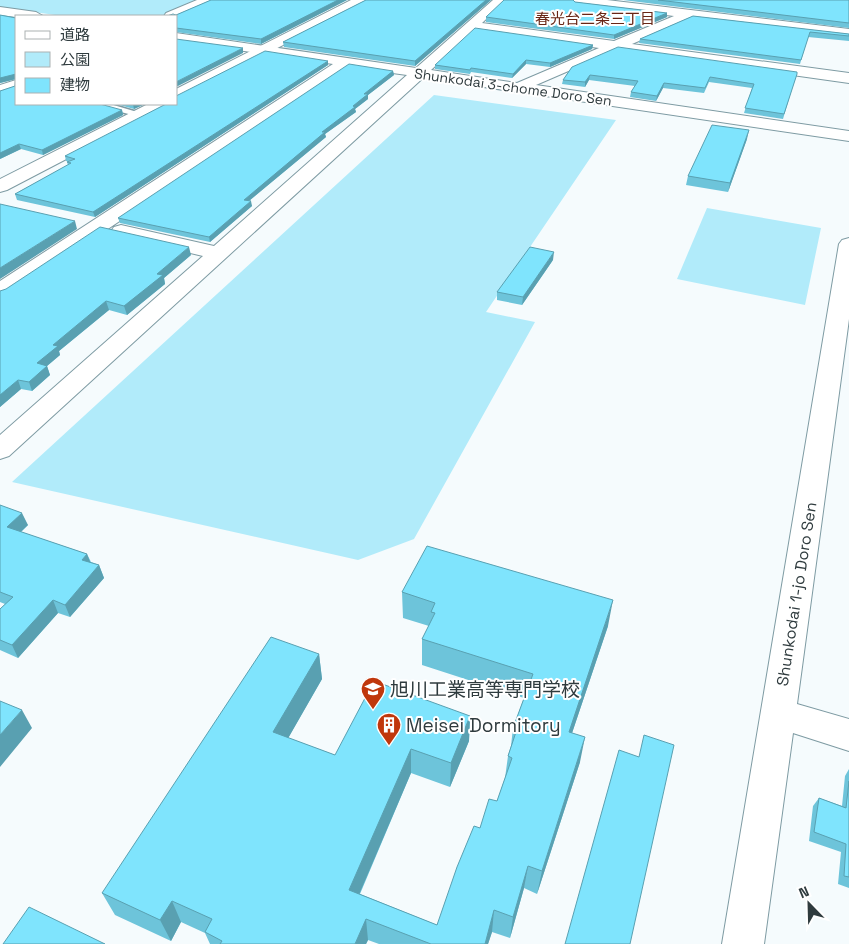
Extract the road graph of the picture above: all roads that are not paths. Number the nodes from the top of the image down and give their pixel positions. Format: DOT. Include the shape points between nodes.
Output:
graph roads {
  1 [pos="208,0"];
  2 [pos="361,0"];
  3 [pos="500,0"];
  4 [pos="575,0"];
  5 [pos="620,3"];
  6 [pos="718,4"];
  7 [pos="0,11"];
  8 [pos="691,14"];
  9 [pos="21,15"];
  10 [pos="173,15"];
  11 [pos="15,20"];
  12 [pos="0,25"];
  13 [pos="472,26"];
  14 [pos="849,33"];
  15 [pos="178,37"];
  16 [pos="614,46"];
  17 [pos="264,50"];
  18 [pos="346,62"];
  19 [pos="420,74"];
  20 [pos="849,78"];
  21 [pos="15,84"];
  22 [pos="519,87"];
  23 [pos="0,91"];
  24 [pos="178,94"];
  25 [pos="105,105"];
  26 [pos="158,105"];
  27 [pos="140,114"];
  28 [pos="849,136"];
  29 [pos="0,186"];
  30 [pos="77,222"];
  31 [pos="97,226"];
  32 [pos="849,244"];
  33 [pos="219,254"];
  34 [pos="0,291"];
  35 [pos="844,317"];
  36 [pos="0,450"];
  37 [pos="777,713"];
  38 [pos="849,735"];
  39 [pos="743,944"];
  1 -- 10 [label="street"];
  2 -- 17 [label="street"];
  3 -- 13 [label="street"];
  4 -- 5 [label="street"];
  5 -- 8 [label="street"];
  6 -- 8 [label="street"];
  7 -- 9 [label="street"];
  8 -- 14 [label="street"];
  8 -- 16 [label="street"];
  11 -- 12 [label="street"];
  13 -- 16 [label="street"];
  13 -- 19 [label="street"];
  15 -- 17 [label="street, Shunkodai 3-chome Doro Sen"];
  16 -- 20 [label="street"];
  16 -- 22 [label="street"];
  17 -- 18 [label="street, Shunkodai 3-chome Doro Sen"];
  17 -- 24 [label="street"];
  18 -- 19 [label="street, Shunkodai 3-chome Doro Sen"];
  18 -- 31 [label="street"];
  19 -- 22 [label="street, Shunkodai 3-chome Doro Sen"];
  19 -- 33 [label="street"];
  21 -- 23 [label="street"];
  22 -- 28 [label="street, Shunkodai 3-chome Doro Sen"];
  25 -- 27 [label="lane"];
  26 -- 27 [label="street"];
  27 -- 29 [label="street"];
  30 -- 31 [label="street"];
  31 -- 33 [label="street"];
  31 -- 34 [label="street"];
  32 -- 35 [label="street, Shunkodai 1-jo Doro Sen"];
  33 -- 36 [label="street"];
  35 -- 37 [label="street, Shunkodai 1-jo Doro Sen"];
  37 -- 38 [label="street"];
  37 -- 39 [label="street, Shunkodai 1-jo Doro Sen"];
}
